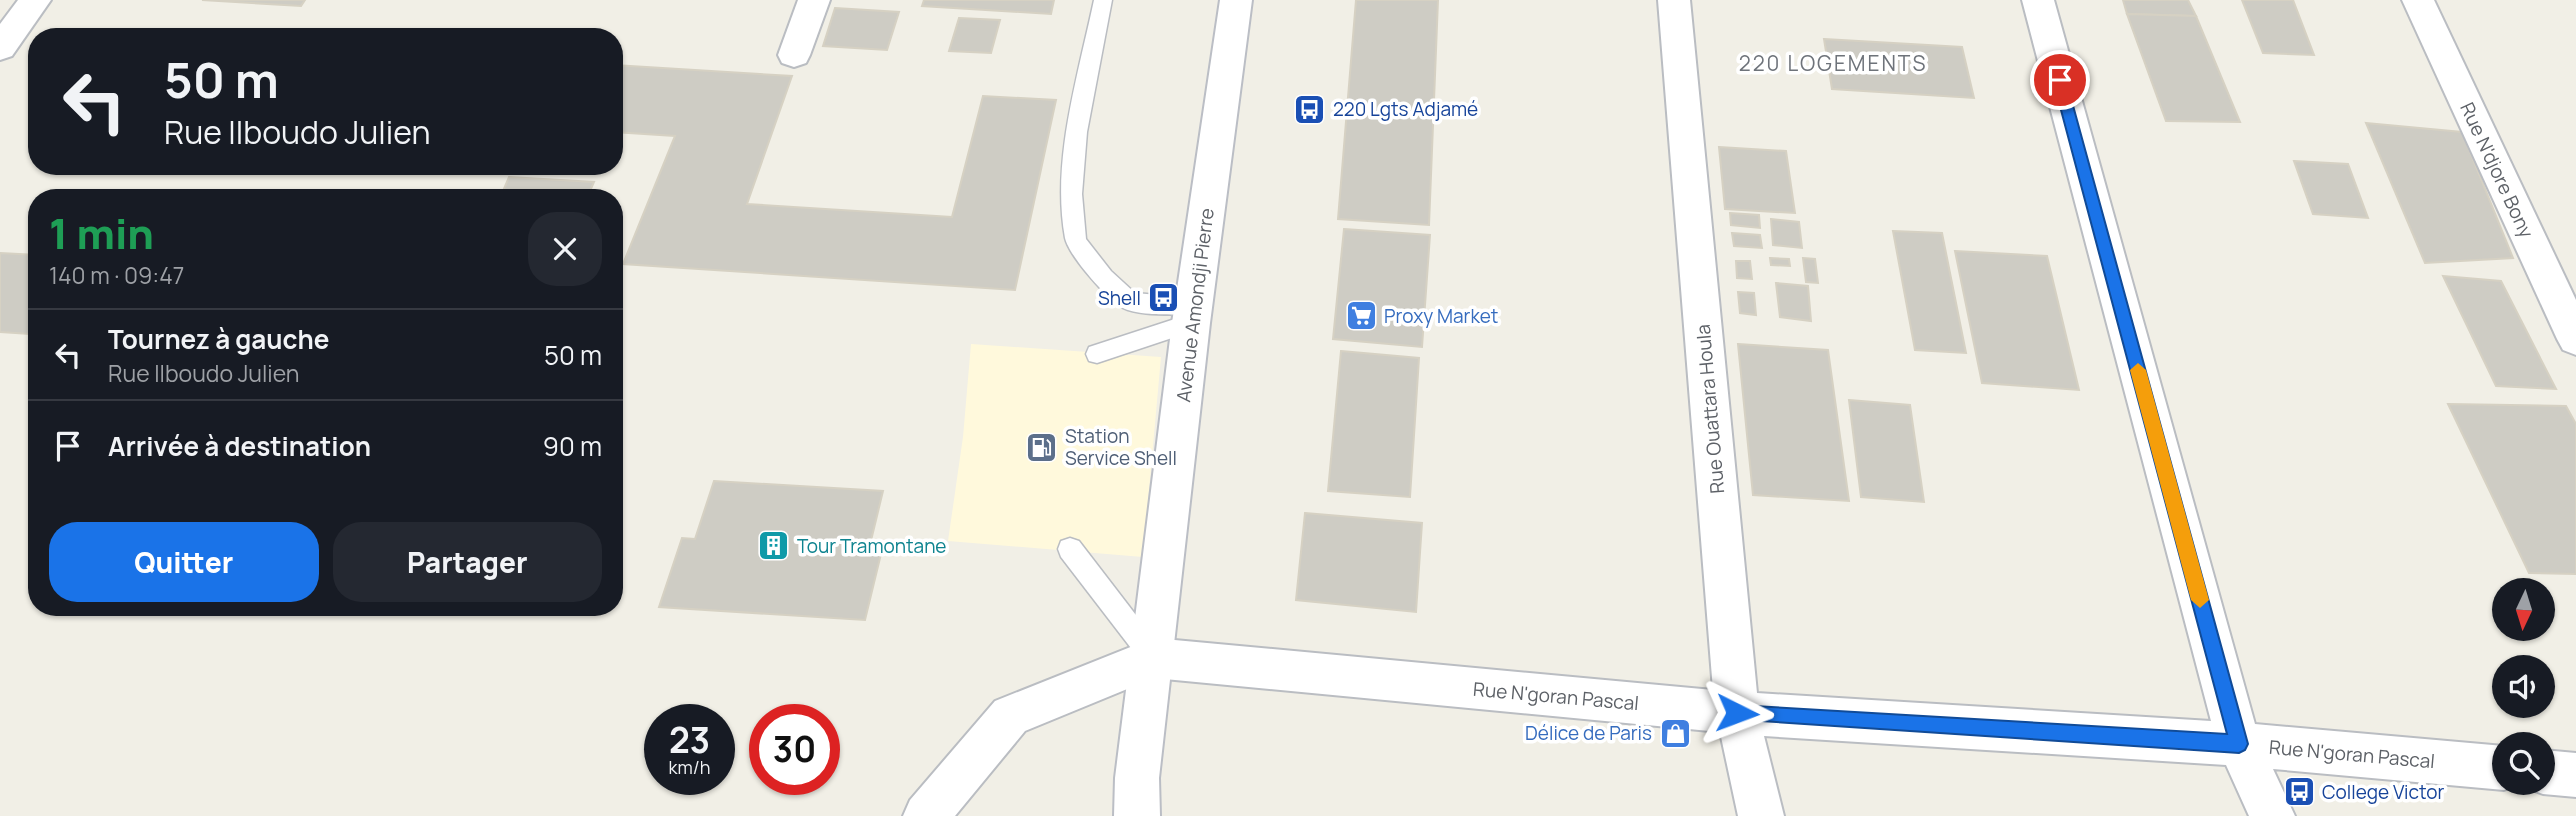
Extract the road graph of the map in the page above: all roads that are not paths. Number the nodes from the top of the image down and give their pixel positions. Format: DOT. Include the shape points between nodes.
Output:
graph roads {
  1 [pos="35,0"];
  2 [pos="814,0"];
  3 [pos="1103,0"];
  4 [pos="1236,0"];
  5 [pos="1674,0"];
  6 [pos="2038,0"];
  7 [pos="2418,0"];
  8 [pos="0,48"];
  9 [pos="794,55"];
  10 [pos="1192,315"];
  11 [pos="2576,340"];
  12 [pos="1097,354"];
  13 [pos="1070,548"];
  14 [pos="1153,658"];
  15 [pos="1737,713"];
  16 [pos="2239,744"];
  17 [pos="2492,767"];
  18 [pos="2555,773"];
  19 [pos="2576,775"];
  20 [pos="1137,797"];
  21 [pos="926,816"];
  22 [pos="1116,816"];
  23 [pos="1761,816"];
  24 [pos="2272,816"];
  1 -- 8 [label="street"];
  2 -- 9 [label="street"];
  3 -- 10 [label="lane" via="1077,132 1072,194 1076,240 1103,277 1130,301"];
  4 -- 10 [label="street, Avenue Amondji Pierre"];
  5 -- 15 [label="street, Rue Ouattara Houla"];
  6 -- 16 [label="street"];
  7 -- 11 [label="street, Rue N'djore Bony"];
  10 -- 12 [label="lane"];
  10 -- 14 [label="street, Avenue Amondji Pierre"];
  13 -- 14 [label="lane"];
  14 -- 15 [label="street, Rue N'goran Pascal"];
  14 -- 20 [label="street, Avenue Amondji Pierre"];
  14 -- 21 [label="street" via="1010,716"];
  15 -- 16 [label="street, Rue N'goran Pascal"];
  15 -- 23 [label="street, Rue Ouattara Houla"];
  16 -- 17 [label="street, Rue N'goran Pascal"];
  16 -- 24 [label="street"];
  18 -- 19 [label="street"];
  20 -- 22 [label="street, Avenue Amondji Pierre"];
}
